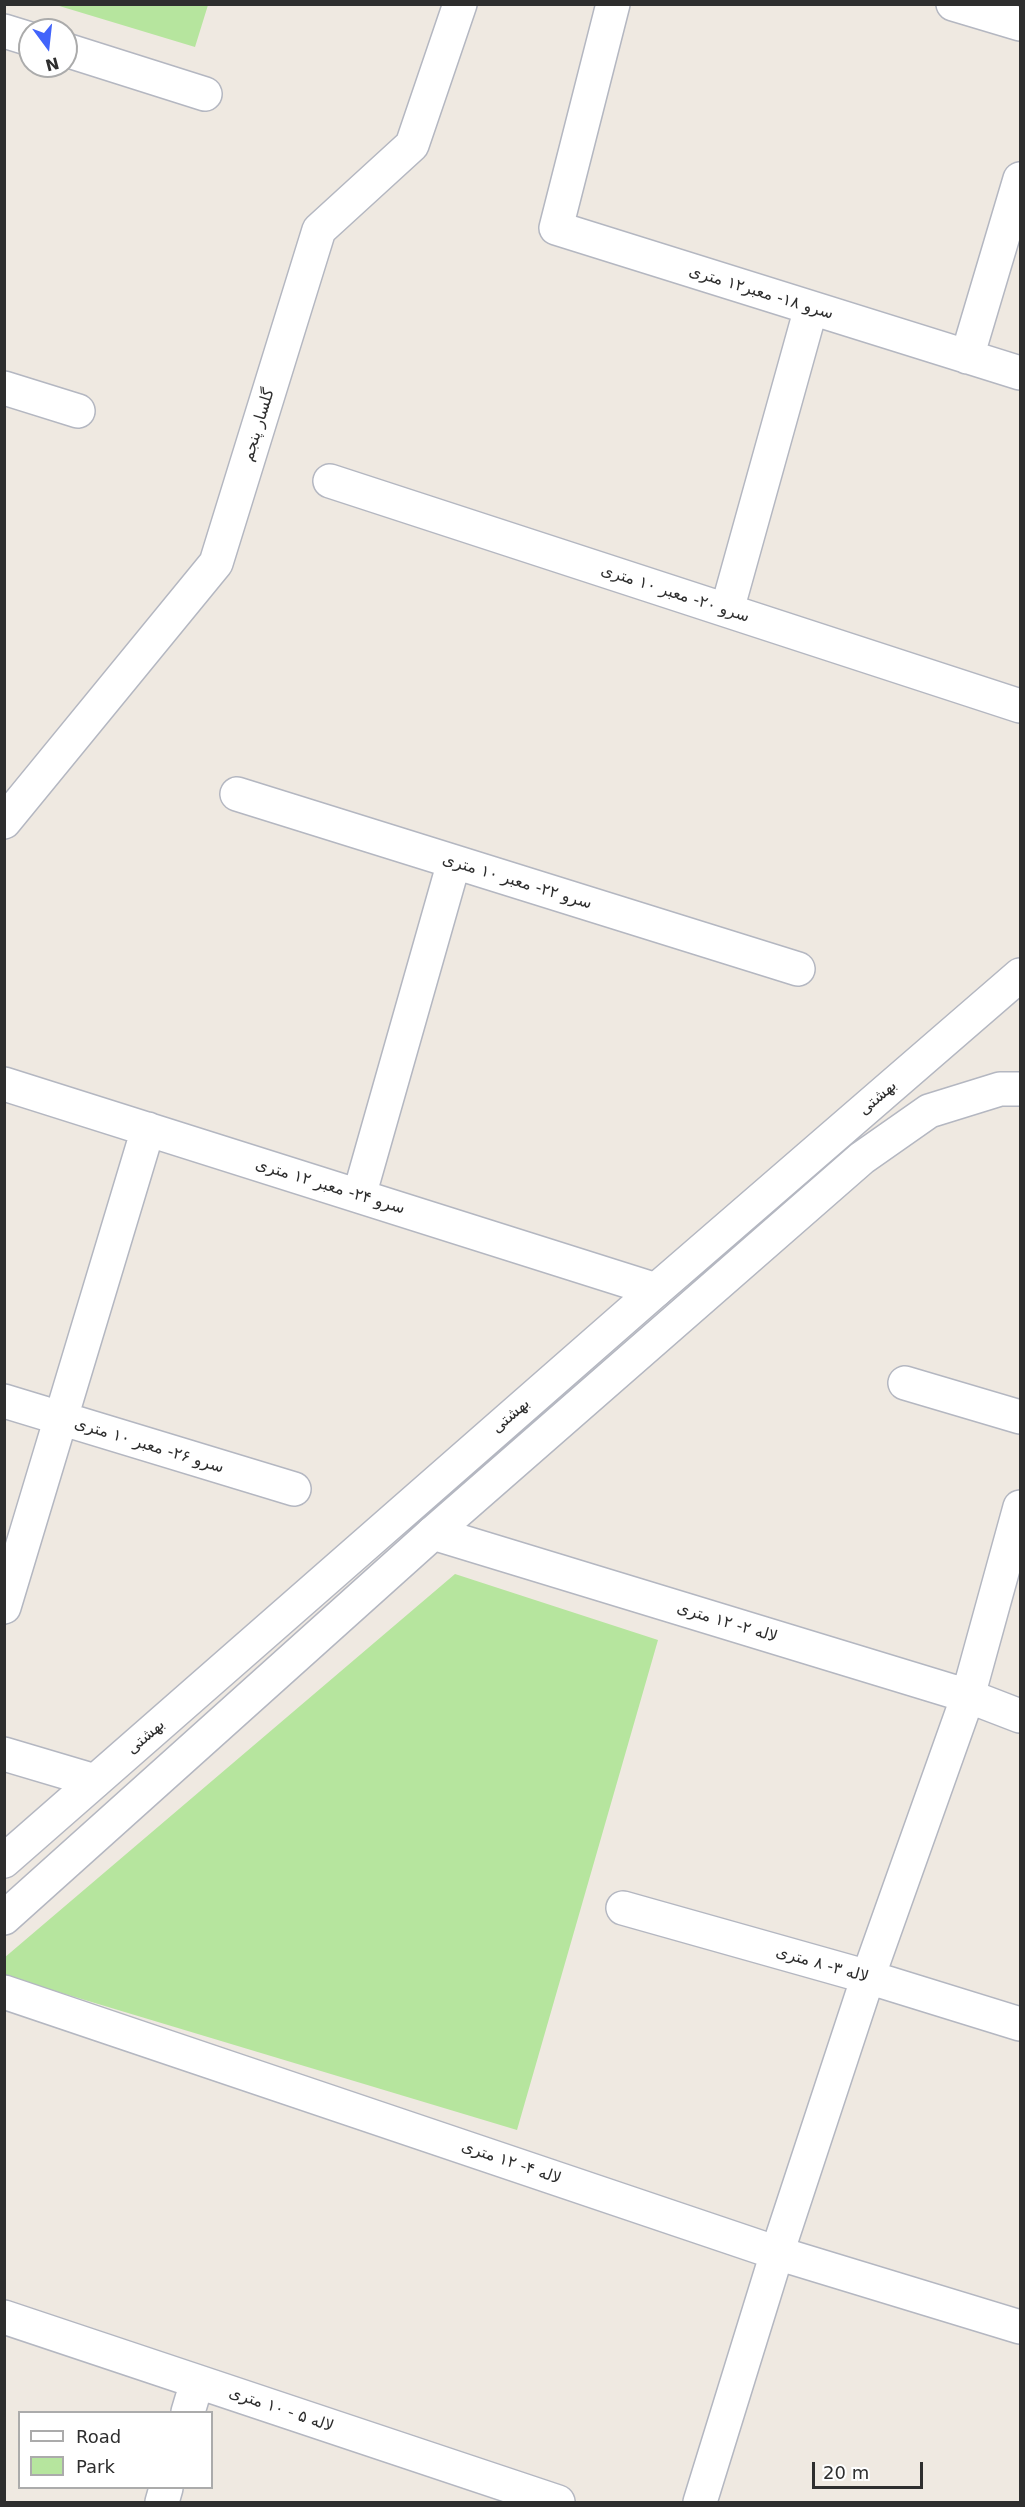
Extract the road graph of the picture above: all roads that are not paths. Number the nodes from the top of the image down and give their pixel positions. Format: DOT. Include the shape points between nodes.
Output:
graph roads {
  1 [pos="460,4"];
  2 [pos="614,4"];
  3 [pos="953,4"];
  4 [pos="1020,24"];
  5 [pos="78,54"];
  6 [pos="206,94"];
  7 [pos="1020,180"];
  8 [pos="811,308"];
  9 [pos="967,357"];
  10 [pos="1020,373"];
  11 [pos="4,388"];
  12 [pos="78,411"];
  13 [pos="330,481"];
  14 [pos="727,610"];
  15 [pos="1020,706"];
  16 [pos="237,794"];
  17 [pos="4,822"];
  18 [pos="454,862"];
  19 [pos="798,969"];
  20 [pos="1020,975"];
  21 [pos="4,1084"];
  22 [pos="1020,1089"];
  23 [pos="148,1130"];
  24 [pos="359,1196"];
  25 [pos="656,1290"];
  26 [pos="905,1383"];
  27 [pos="4,1401"];
  28 [pos="1020,1417"];
  29 [pos="62,1419"];
  30 [pos="294,1490"];
  31 [pos="1020,1507"];
  32 [pos="433,1533"];
  33 [pos="4,1607"];
  34 [pos="968,1696"];
  35 [pos="1020,1716"];
  36 [pos="4,1754"];
  37 [pos="95,1781"];
  38 [pos="4,1861"];
  39 [pos="623,1908"];
  40 [pos="4,1918"];
  41 [pos="868,1977"];
  42 [pos="4,1992"];
  43 [pos="1020,2024"];
  44 [pos="777,2253"];
  45 [pos="4,2317"];
  46 [pos="1020,2327"];
  47 [pos="197,2382"];
  48 [pos="188,2411"];
  49 [pos="558,2502"];
  50 [pos="700,2502"];
  1 -- 17 [label="street, گلسار پنجم" via="412,145 319,230 216,563"];
  2 -- 8 [label="street, سرو ۱۸- معبر۱۲ متری" via="556,228"];
  3 -- 4 [label="street"];
  5 -- 6 [label="street"];
  7 -- 9 [label="street"];
  8 -- 9 [label="street, سرو ۱۸- معبر۱۲ متری"];
  8 -- 14 [label="street"];
  9 -- 10 [label="street, سرو ۱۸- معبر۱۲ متری"];
  11 -- 12 [label="street"];
  13 -- 14 [label="street, سرو ۲۰- معبر ۱۰ متری"];
  14 -- 15 [label="street, سرو ۲۰- معبر ۱۰ متری"];
  16 -- 18 [label="street, سرو ۲۲- معبر ۱۰ متری"];
  18 -- 19 [label="street, سرو ۲۲- معبر ۱۰ متری"];
  18 -- 24 [label="street"];
  20 -- 25 [label="street, بهشتی"];
  21 -- 23 [label="street, سرو ۲۴- معبر ۱۲ متری"];
  22 -- 32 [label="street" via="1000,1089 929,1110 862,1158"];
  23 -- 24 [label="street, سرو ۲۴- معبر ۱۲ متری"];
  23 -- 29 [label="street"];
  24 -- 25 [label="street, سرو ۲۴- معبر ۱۲ متری"];
  25 -- 37 [label="street, بهشتی"];
  26 -- 28 [label="street"];
  27 -- 29 [label="street, سرو ۲۶- معبر ۱۰ متری"];
  29 -- 30 [label="street, سرو ۲۶- معبر ۱۰ متری"];
  29 -- 33 [label="street"];
  31 -- 34 [label="street"];
  32 -- 34 [label="street, لاله ۲- ۱۲ متری"];
  32 -- 40 [label="street"];
  34 -- 35 [label="street, لاله ۲- ۱۲ متری"];
  34 -- 41 [label="street"];
  36 -- 37 [label="street"];
  37 -- 38 [label="street, بهشتی"];
  39 -- 41 [label="street, لاله ۳- ۸ متری"];
  41 -- 43 [label="street, لاله ۳- ۸ متری"];
  41 -- 44 [label="street"];
  42 -- 44 [label="street, لاله ۴- ۱۲ متری"];
  44 -- 46 [label="street, لاله ۴- ۱۲ متری"];
  44 -- 50 [label="street"];
  45 -- 47 [label="street, لاله ۵ - ۱۰ متری"];
  47 -- 48 [label="street"];
  47 -- 49 [label="street, لاله ۵ - ۱۰ متری"];
}
